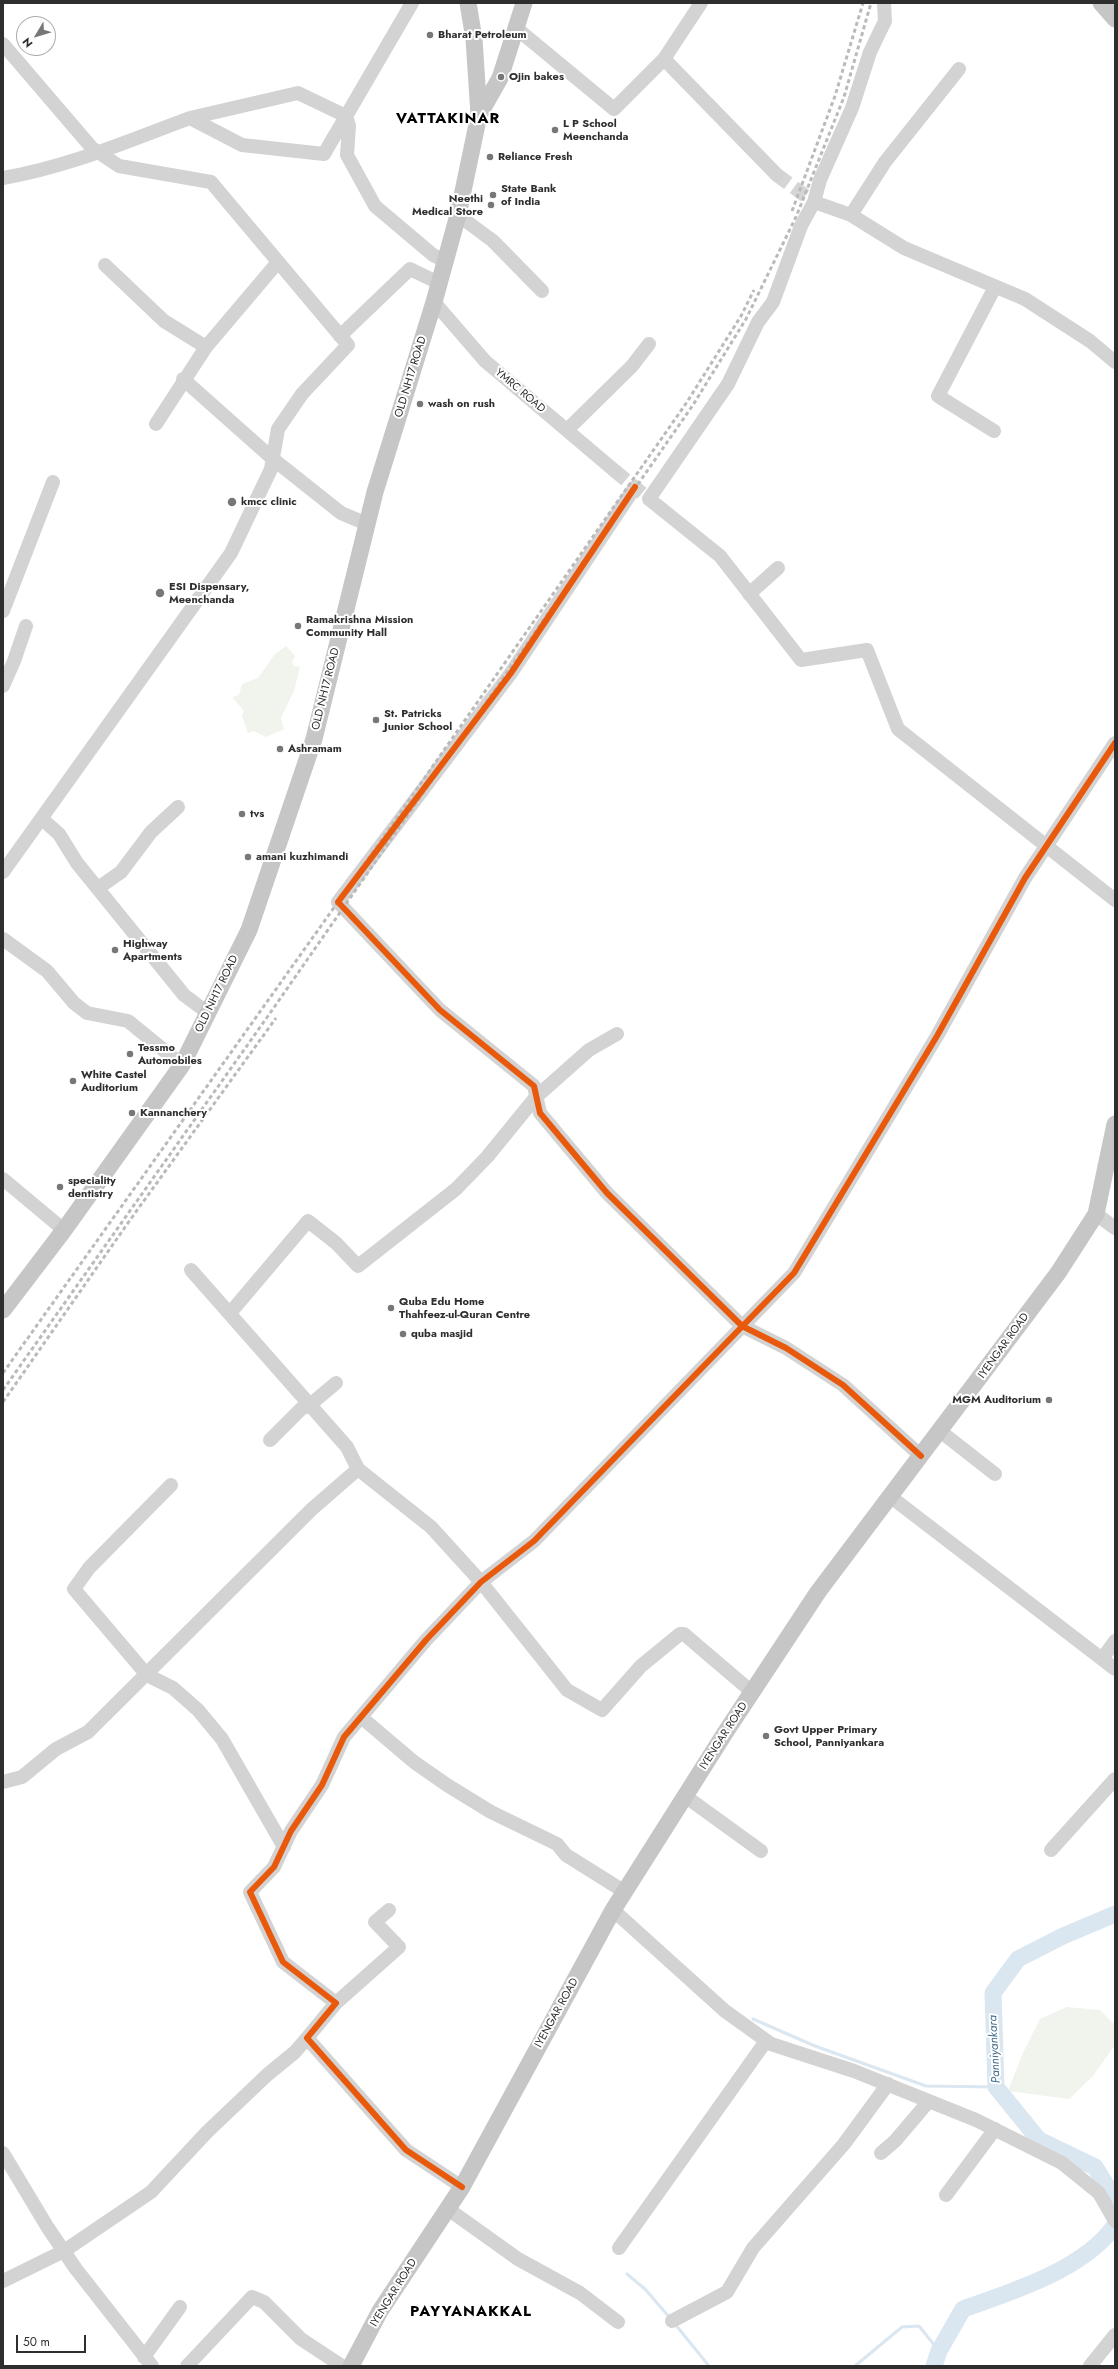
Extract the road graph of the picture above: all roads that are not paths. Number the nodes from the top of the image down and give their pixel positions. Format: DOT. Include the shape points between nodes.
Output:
graph roads {
  1 [pos="468,3"];
  2 [pos="524,3"];
  3 [pos="701,3"];
  4 [pos="884,3"];
  5 [pos="1101,3"];
  6 [pos="410,5"];
  7 [pos="1115,19"];
  8 [pos="516,28"];
  9 [pos="3,44"];
  10 [pos="664,59"];
  11 [pos="959,69"];
  12 [pos="346,116"];
  13 [pos="479,116"];
  14 [pos="190,118"];
  15 [pos="98,152"];
  16 [pos="777,175"];
  17 [pos="3,178"];
  18 [pos="814,202"];
  19 [pos="458,215"];
  20 [pos="851,215"];
  21 [pos="445,261"];
  22 [pos="278,262"];
  23 [pos="105,265"];
  24 [pos="439,284"];
  25 [pos="995,287"];
  26 [pos="542,291"];
  27 [pos="434,302"];
  28 [pos="340,336"];
  29 [pos="649,344"];
  30 [pos="206,347"];
  31 [pos="1115,362"];
  32 [pos="183,379"];
  33 [pos="156,424"];
  34 [pos="567,430"];
  35 [pos="994,431"];
  36 [pos="273,459"];
  37 [pos="615,471"];
  38 [pos="53,482"];
  39 [pos="635,487"];
  40 [pos="367,524"];
  41 [pos="778,568"];
  42 [pos="749,594"];
  43 [pos="3,611"];
  44 [pos="26,626"];
  45 [pos="3,686"];
  46 [pos="1115,743"];
  47 [pos="178,807"];
  48 [pos="42,819"];
  49 [pos="1046,846"];
  50 [pos="3,872"];
  51 [pos="98,888"];
  52 [pos="1115,900"];
  53 [pos="3,939"];
  54 [pos="208,1013"];
  55 [pos="617,1034"];
  56 [pos="182,1065"];
  57 [pos="536,1097"];
  58 [pos="1115,1124"];
  59 [pos="3,1179"];
  60 [pos="1096,1214"];
  61 [pos="1115,1228"];
  62 [pos="64,1230"];
  63 [pos="191,1270"];
  64 [pos="3,1310"];
  65 [pos="230,1313"];
  66 [pos="742,1326"];
  67 [pos="336,1383"];
  68 [pos="311,1404"];
  69 [pos="940,1431"];
  70 [pos="270,1440"];
  71 [pos="921,1456"];
  72 [pos="358,1469"];
  73 [pos="995,1474"];
  74 [pos="171,1485"];
  75 [pos="890,1497"];
  76 [pos="481,1582"];
  77 [pos="1115,1641"];
  78 [pos="1102,1659"];
  79 [pos="1115,1669"];
  80 [pos="147,1675"];
  81 [pos="752,1692"];
  82 [pos="361,1717"];
  83 [pos="1115,1779"];
  84 [pos="3,1782"];
  85 [pos="685,1796"];
  86 [pos="284,1847"];
  87 [pos="1051,1850"];
  88 [pos="761,1851"];
  89 [pos="625,1892"];
  90 [pos="389,1910"];
  91 [pos="613,1910"];
  92 [pos="336,2003"];
  93 [pos="307,2038"];
  94 [pos="766,2041"];
  95 [pos="888,2084"];
  96 [pos="929,2101"];
  97 [pos="995,2129"];
  98 [pos="3,2153"];
  99 [pos="881,2153"];
  100 [pos="462,2187"];
  101 [pos="946,2195"];
  102 [pos="448,2209"];
  103 [pos="1115,2221"];
  104 [pos="619,2248"];
  105 [pos="64,2251"];
  106 [pos="3,2281"];
  107 [pos="180,2307"];
  108 [pos="672,2321"];
  109 [pos="618,2322"];
  110 [pos="1115,2335"];
  111 [pos="148,2362"];
  112 [pos="187,2366"];
  113 [pos="342,2366"];
  114 [pos="351,2366"];
  115 [pos="1090,2366"];
  1 -- 13 [label="main road, OLD NH17 ROAD" via="474,39"];
  2 -- 8 [label="main road"];
  3 -- 10 [label="street"];
  4 -- 18 [label="street" via="885,21 870,52 852,108 820,180"];
  5 -- 7 [label="main road"];
  6 -- 12 [label="street"];
  8 -- 10 [label="street" via="614,109"];
  8 -- 13 [label="main road" via="500,78"];
  9 -- 15 [label="street"];
  10 -- 16 [label="street"];
  11 -- 20 [label="street" via="885,162"];
  12 -- 14 [label="street" via="298,93"];
  12 -- 14 [label="street" via="324,154 242,145"];
  12 -- 21 [label="street" via="349,126 347,155 375,206 433,255"];
  13 -- 19 [label="main road, OLD NH17 ROAD"];
  14 -- 15 [label="street"];
  15 -- 17 [label="street" via="36,172"];
  15 -- 22 [label="street" via="119,166 211,182"];
  18 -- 20 [label="street"];
  18 -- 42 [label="street" via="801,226 773,302 758,322 728,384 649,499 720,556"];
  19 -- 21 [label="main road, OLD NH17 ROAD"];
  19 -- 26 [label="street" via="493,241"];
  20 -- 25 [label="street" via="904,248"];
  21 -- 24 [label="main road, OLD NH17 ROAD"];
  22 -- 28 [label="street"];
  22 -- 30 [label="street"];
  23 -- 30 [label="street" via="164,321"];
  24 -- 27 [label="main road, OLD NH17 ROAD"];
  24 -- 28 [label="street" via="410,269"];
  25 -- 31 [label="street" via="1025,299 1090,341"];
  25 -- 35 [label="street" via="938,396"];
  27 -- 34 [label="street, YMRC ROAD" via="485,361"];
  27 -- 40 [label="main road, OLD NH17 ROAD"];
  28 -- 36 [label="street" via="348,345 302,394 278,429"];
  29 -- 34 [label="street" via="632,366"];
  30 -- 32 [label="street"];
  32 -- 33 [label="street"];
  32 -- 36 [label="street"];
  34 -- 37 [label="street, YMRC ROAD"];
  36 -- 40 [label="street" via="341,513"];
  36 -- 48 [label="street" via="271,469 231,553"];
  38 -- 43 [label="street"];
  39 -- 57 [label="street" via="512,673 338,902 440,1010 534,1086"];
  40 -- 54 [label="main road, OLD NH17 ROAD" via="314,739 249,930"];
  41 -- 42 [label="street"];
  42 -- 49 [label="street" via="801,660 867,650 898,730"];
  44 -- 45 [label="street"];
  46 -- 49 [label="street"];
  47 -- 51 [label="street" via="151,832 121,872"];
  48 -- 50 [label="street"];
  48 -- 51 [label="street" via="59,834 77,863"];
  49 -- 52 [label="street"];
  49 -- 66 [label="street" via="1025,878 937,1036 794,1273"];
  51 -- 54 [label="street" via="184,995"];
  53 -- 56 [label="street" via="47,971 74,1003 87,1013 128,1021"];
  54 -- 56 [label="main road, OLD NH17 ROAD"];
  55 -- 57 [label="street" via="589,1050"];
  56 -- 62 [label="main road, OLD NH17 ROAD"];
  57 -- 65 [label="street" via="487,1157 456,1189 358,1266 336,1243 308,1221"];
  57 -- 66 [label="street" via="540,1113 607,1192"];
  58 -- 60 [label="main road, IYENGAR ROAD"];
  59 -- 62 [label="street"];
  60 -- 61 [label="street"];
  60 -- 69 [label="main road, IYENGAR ROAD" via="1058,1273"];
  62 -- 64 [label="main road, OLD NH17 ROAD"];
  63 -- 65 [label="street"];
  65 -- 68 [label="street"];
  66 -- 71 [label="street" via="786,1348 843,1385"];
  66 -- 76 [label="street" via="534,1541"];
  67 -- 68 [label="street"];
  68 -- 70 [label="street" via="301,1409"];
  68 -- 72 [label="street" via="347,1447"];
  69 -- 71 [label="main road, IYENGAR ROAD"];
  69 -- 73 [label="street"];
  71 -- 75 [label="main road, IYENGAR ROAD"];
  72 -- 76 [label="street" via="431,1528"];
  72 -- 80 [label="street" via="312,1509"];
  74 -- 80 [label="street" via="90,1568 74,1589"];
  75 -- 78 [label="street"];
  75 -- 81 [label="main road, IYENGAR ROAD" via="818,1592"];
  76 -- 81 [label="street" via="567,1690 602,1710 642,1666 680,1634 684,1634"];
  76 -- 82 [label="street" via="426,1640"];
  77 -- 78 [label="street"];
  78 -- 79 [label="street"];
  80 -- 84 [label="street" via="88,1732 56,1749 22,1777"];
  80 -- 86 [label="street" via="173,1688 198,1710 222,1739"];
  81 -- 85 [label="main road, IYENGAR ROAD"];
  82 -- 86 [label="street" via="344,1737 322,1785 291,1831"];
  82 -- 89 [label="street" via="447,1786 491,1812 557,1844 566,1855"];
  83 -- 87 [label="street"];
  85 -- 88 [label="street"];
  85 -- 89 [label="main road, IYENGAR ROAD"];
  86 -- 92 [label="street" via="274,1867 250,1892 283,1962"];
  89 -- 91 [label="main road, IYENGAR ROAD"];
  90 -- 92 [label="street" via="375,1922 399,1947"];
  91 -- 94 [label="street" via="725,2011"];
  91 -- 100 [label="main road, IYENGAR ROAD"];
  92 -- 93 [label="street"];
  93 -- 100 [label="street" via="406,2150"];
  93 -- 105 [label="street" via="207,2132 151,2192"];
  94 -- 95 [label="street"];
  94 -- 104 [label="street"];
  95 -- 96 [label="street"];
  95 -- 108 [label="street" via="844,2144 753,2248 727,2292"];
  96 -- 97 [label="street"];
  96 -- 99 [label="street" via="895,2141"];
  97 -- 101 [label="street"];
  97 -- 103 [label="street" via="1062,2163 1100,2193"];
  98 -- 105 [label="street"];
  100 -- 102 [label="main road, IYENGAR ROAD"];
  102 -- 109 [label="street" via="518,2260 580,2293"];
  102 -- 114 [label="main road, IYENGAR ROAD" via="380,2312"];
  105 -- 106 [label="street"];
  105 -- 111 [label="street"];
  107 -- 111 [label="street"];
  110 -- 115 [label="street"];
  112 -- 113 [label="street" via="252,2297 264,2302 301,2339"];
}
